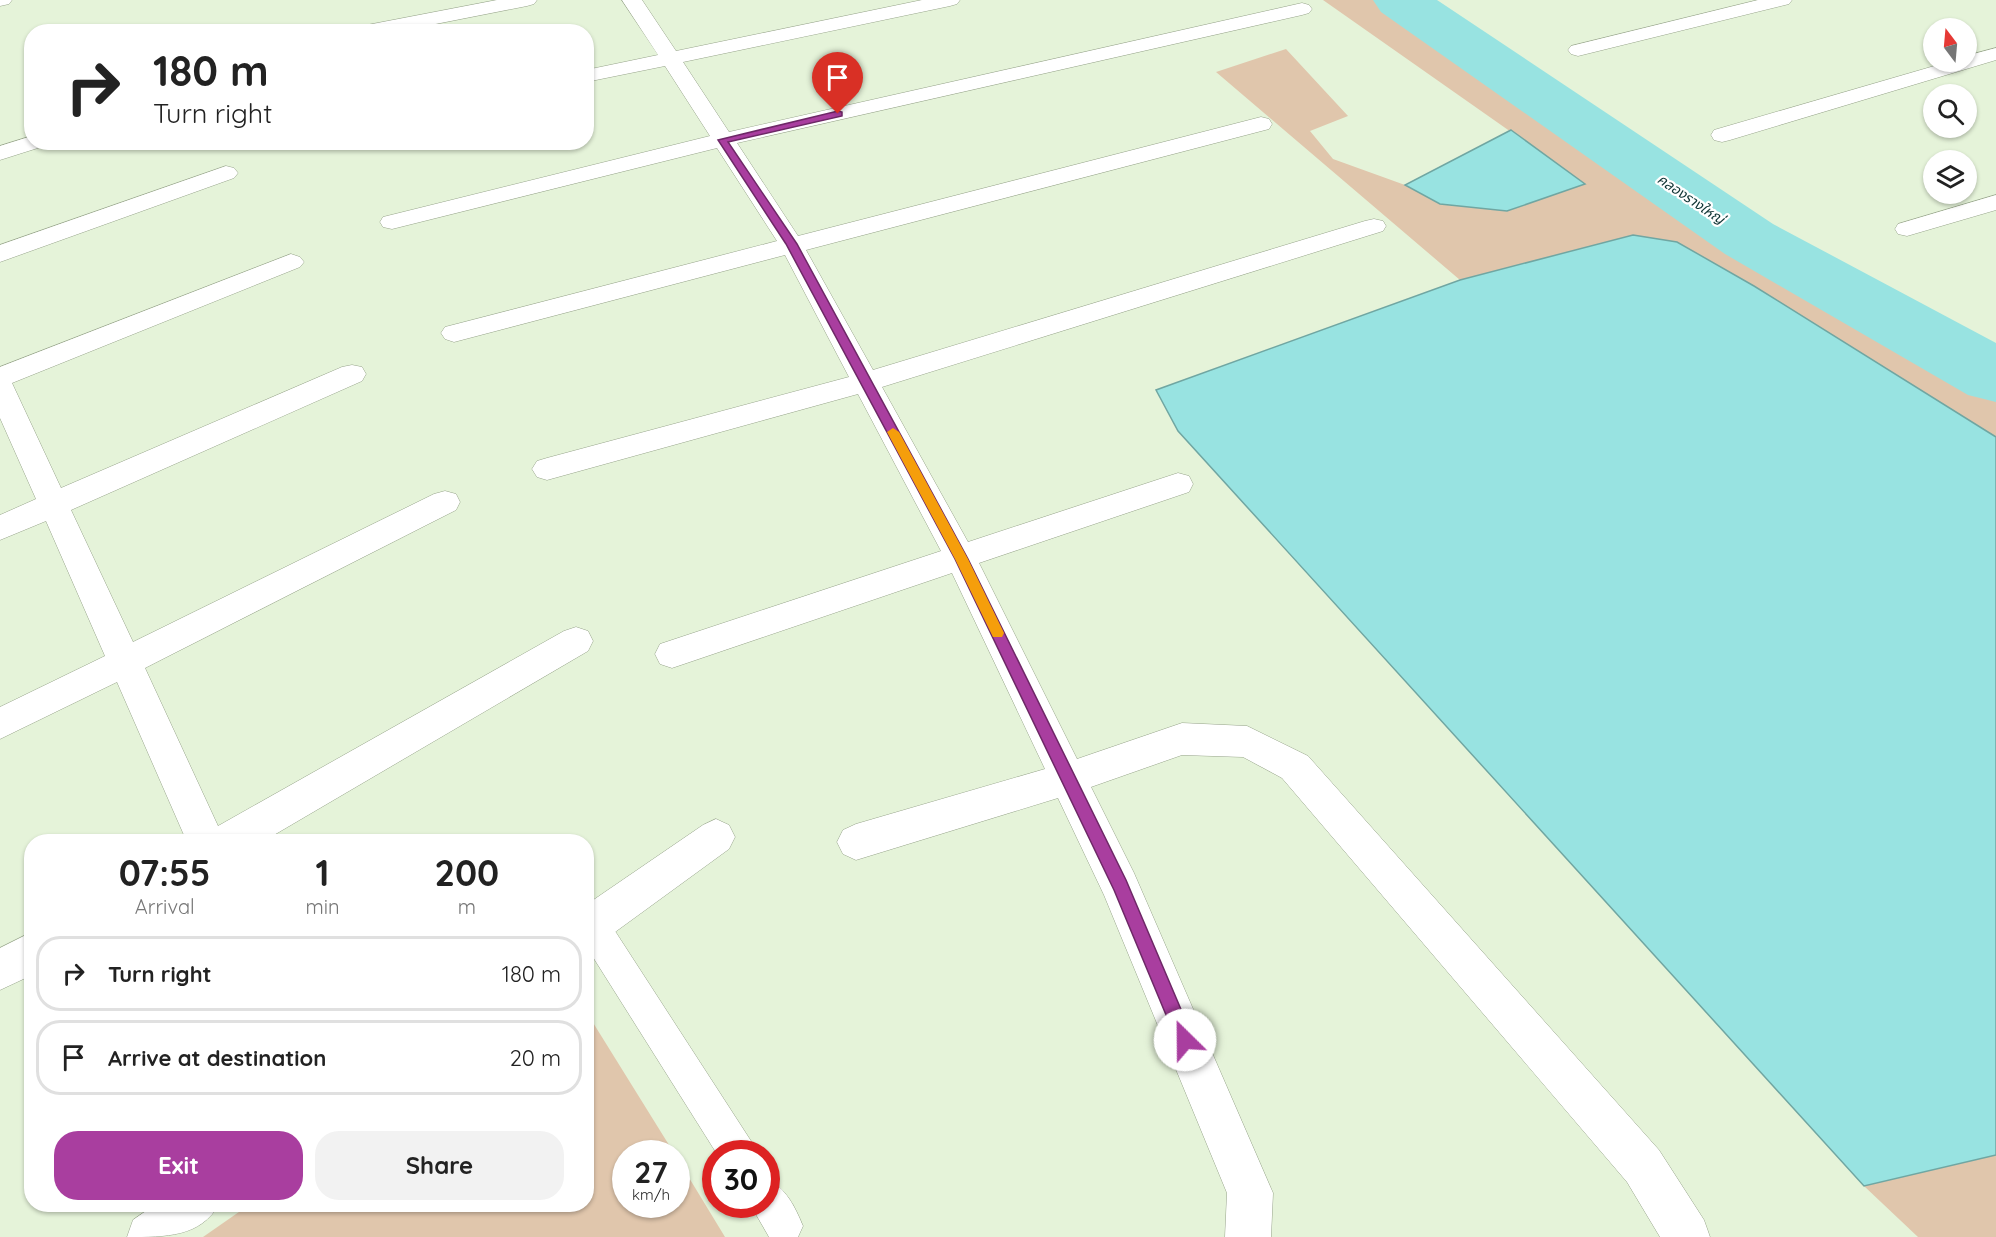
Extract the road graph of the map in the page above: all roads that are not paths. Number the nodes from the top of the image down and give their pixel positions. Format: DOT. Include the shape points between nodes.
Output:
graph roads {
  1 [pos="526,0"];
  2 [pos="632,0"];
  3 [pos="950,0"];
  4 [pos="1782,0"];
  5 [pos="1302,9"];
  6 [pos="403,24"];
  7 [pos="1578,50"];
  8 [pos="1996,54"];
  9 [pos="668,58"];
  10 [pos="594,74"];
  11 [pos="1261,124"];
  12 [pos="1722,135"];
  13 [pos="722,140"];
  14 [pos="24,145"];
  15 [pos="0,153"];
  16 [pos="226,173"];
  17 [pos="1996,202"];
  18 [pos="392,222"];
  19 [pos="1374,226"];
  20 [pos="1907,229"];
  21 [pos="791,244"];
  22 [pos="0,254"];
  23 [pos="291,262"];
  24 [pos="454,333"];
  25 [pos="352,374"];
  26 [pos="0,377"];
  27 [pos="866,382"];
  28 [pos="0,386"];
  29 [pos="547,469"];
  30 [pos="1178,484"];
  31 [pos="445,502"];
  32 [pos="53,505"];
  33 [pos="0,528"];
  34 [pos="962,559"];
  35 [pos="576,641"];
  36 [pos="672,654"];
  37 [pos="123,663"];
  38 [pos="0,724"];
  39 [pos="1068,779"];
  40 [pos="202,834"];
  41 [pos="240,834"];
  42 [pos="716,837"];
  43 [pos="856,842"];
  44 [pos="594,923"];
  45 [pos="594,935"];
  46 [pos="24,956"];
  47 [pos="0,970"];
  48 [pos="729,1140"];
  49 [pos="185,1212"];
  50 [pos="150,1237"];
  51 [pos="1248,1237"];
  52 [pos="1687,1237"];
  1 -- 6 [label="street"];
  2 -- 9 [label="street"];
  3 -- 9 [label="street"];
  4 -- 7 [label="street"];
  5 -- 13 [label="street"];
  8 -- 12 [label="street"];
  9 -- 10 [label="street"];
  9 -- 13 [label="street"];
  11 -- 21 [label="street"];
  13 -- 18 [label="street"];
  13 -- 21 [label="street"];
  14 -- 15 [label="street"];
  16 -- 22 [label="street"];
  17 -- 20 [label="street"];
  19 -- 27 [label="street"];
  21 -- 24 [label="street"];
  21 -- 27 [label="street"];
  23 -- 26 [label="street"];
  25 -- 32 [label="street"];
  27 -- 29 [label="street"];
  27 -- 34 [label="street"];
  28 -- 32 [label="street"];
  30 -- 34 [label="street"];
  31 -- 37 [label="street"];
  32 -- 33 [label="street"];
  32 -- 37 [label="street"];
  34 -- 36 [label="street"];
  34 -- 39 [label="street"];
  35 -- 41 [label="street"];
  37 -- 38 [label="street"];
  37 -- 40 [label="street"];
  39 -- 43 [label="street"];
  39 -- 51 [label="street" via="1120,886 1250,1194"];
  39 -- 52 [label="street" via="1182,739 1247,742 1295,767 1643,1166"];
  42 -- 44 [label="street"];
  45 -- 48 [label="lane"];
  46 -- 47 [label="street"];
  49 -- 50 [label="street"];
}
